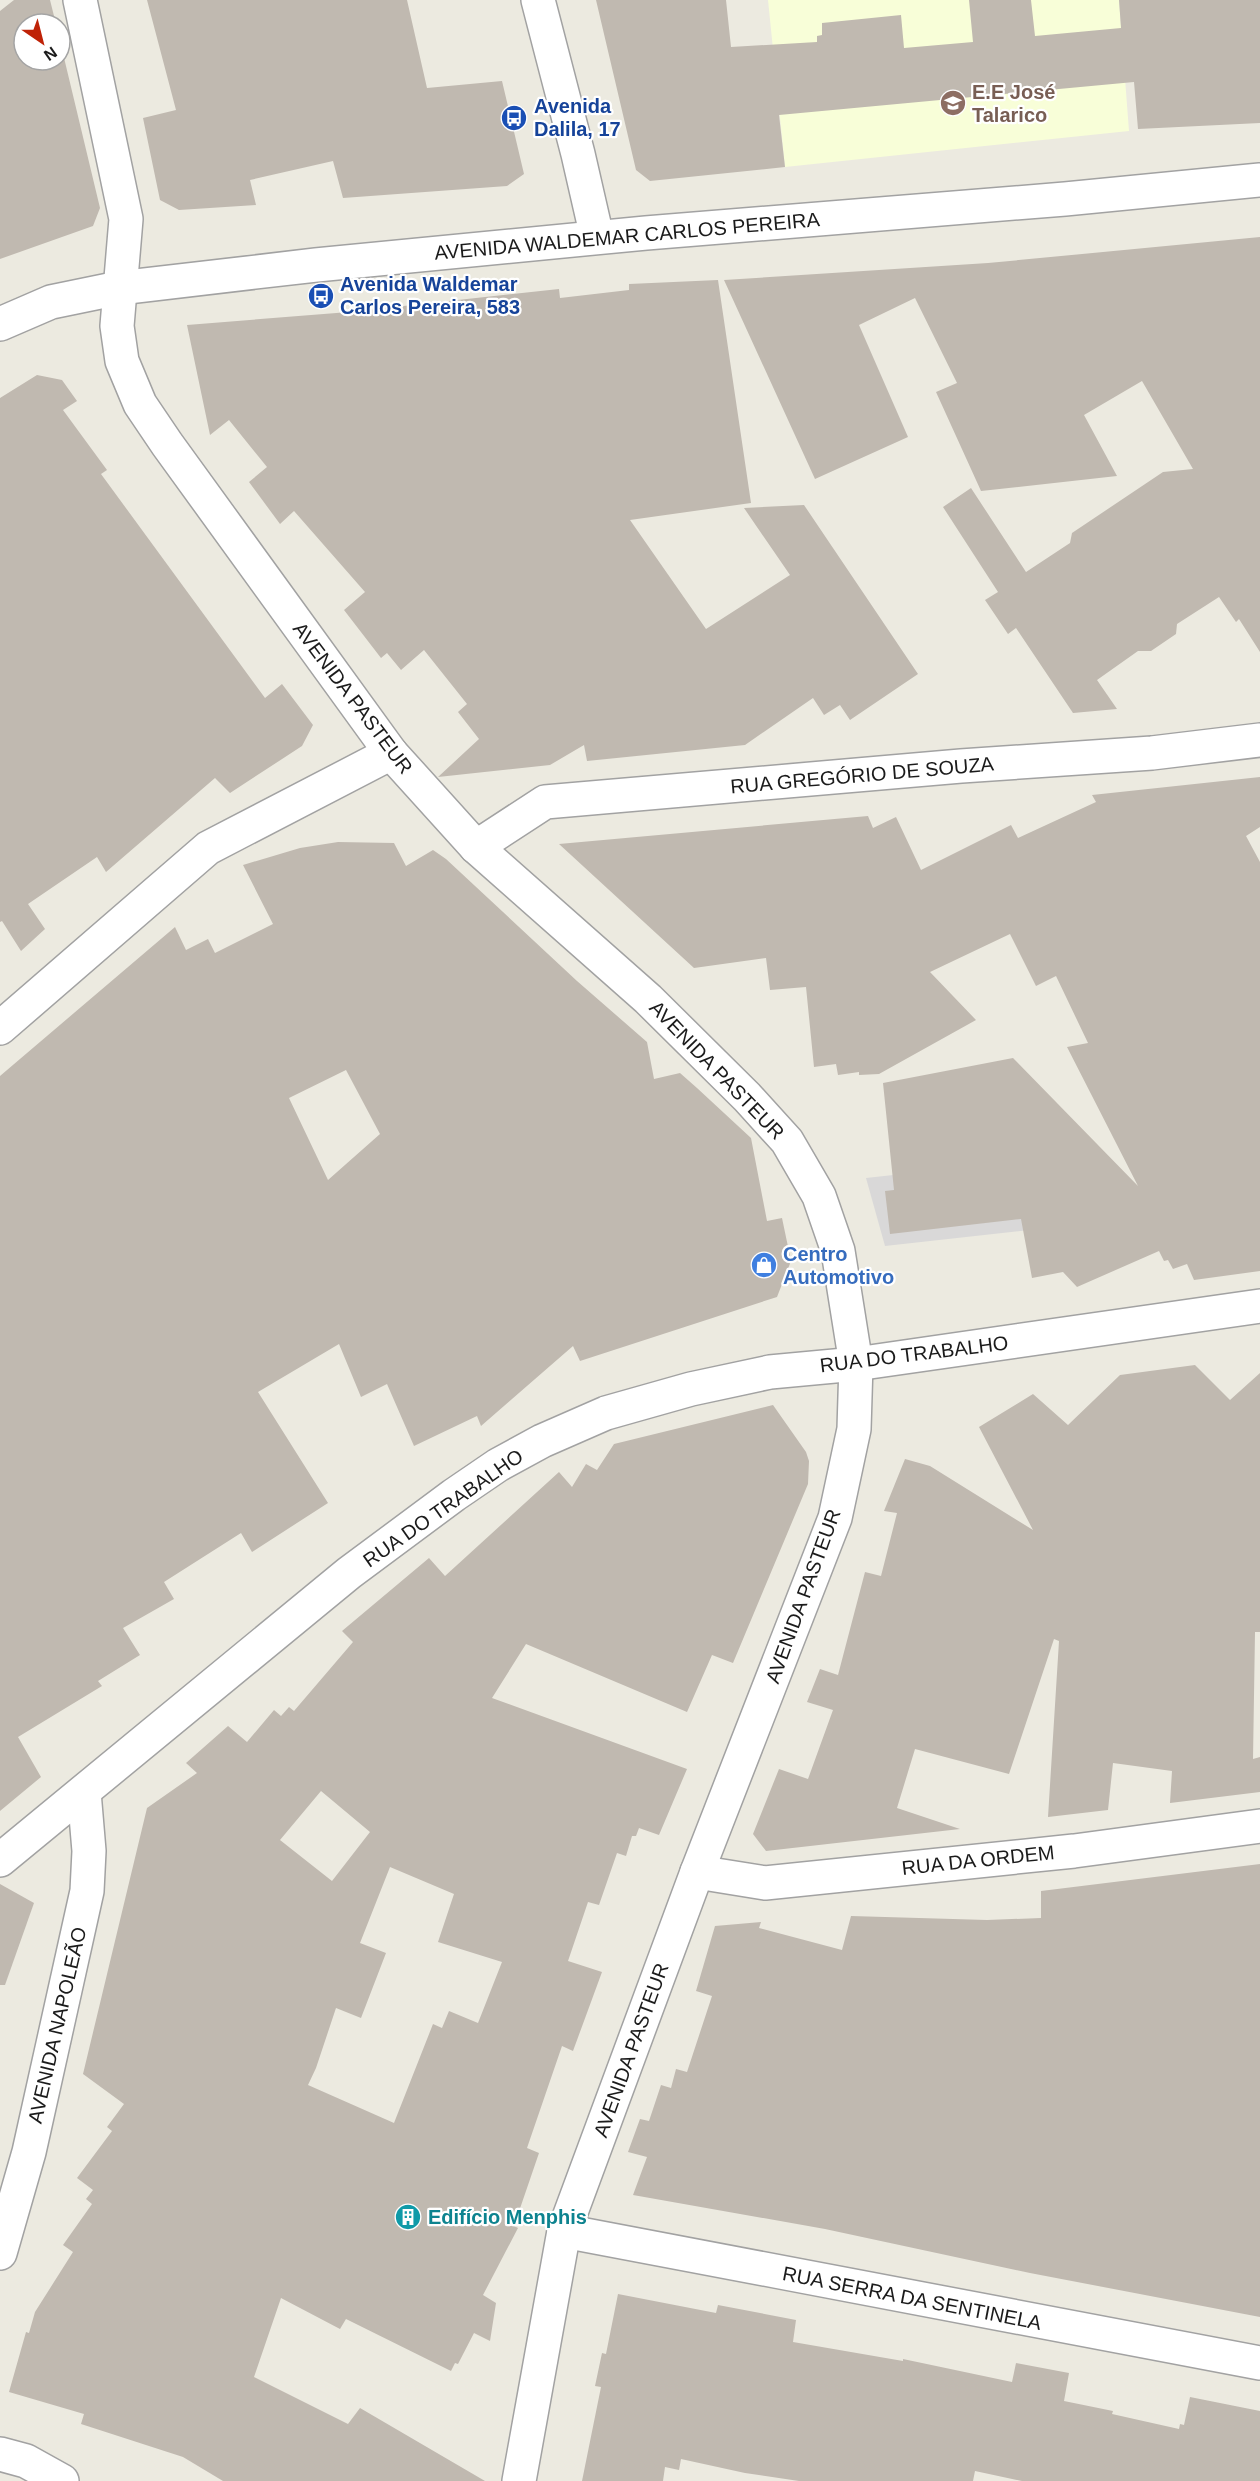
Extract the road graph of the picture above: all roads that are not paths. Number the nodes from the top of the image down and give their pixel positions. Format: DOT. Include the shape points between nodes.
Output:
graph roads {
  1 [pos="80,0"];
  2 [pos="538,0"];
  3 [pos="1260,180"];
  4 [pos="597,237"];
  5 [pos="119,288"];
  6 [pos="0,324"];
  7 [pos="1260,740"];
  8 [pos="391,753"];
  9 [pos="476,847"];
  10 [pos="0,1028"];
  11 [pos="1260,1306"];
  12 [pos="856,1364"];
  13 [pos="84,1792"];
  14 [pos="1260,1826"];
  15 [pos="0,1860"];
  16 [pos="697,1872"];
  17 [pos="564,2231"];
  18 [pos="0,2253"];
  19 [pos="1260,2363"];
  20 [pos="0,2454"];
  21 [pos="63,2481"];
  22 [pos="519,2481"];
  1 -- 5 [label="street, AVENIDA PASTEUR" via="126,219"];
  2 -- 4 [label="street"];
  3 -- 4 [label="street, AVENIDA WALDEMAR CARLOS PEREIRA"];
  4 -- 5 [label="street, AVENIDA WALDEMAR CARLOS PEREIRA"];
  5 -- 6 [label="street, AVENIDA WALDEMAR CARLOS PEREIRA" via="51,302"];
  5 -- 8 [label="street, AVENIDA PASTEUR" via="117,326 122,361 140,404"];
  7 -- 9 [label="street, RUA GREGÓRIO DE SOUZA" via="1152,753 545,802"];
  8 -- 9 [label="street, AVENIDA PASTEUR"];
  8 -- 10 [label="street" via="208,848"];
  9 -- 12 [label="street, AVENIDA PASTEUR" via="648,999 787,1141 819,1196 838,1251"];
  11 -- 12 [label="street, RUA DO TRABALHO"];
  12 -- 13 [label="street, RUA DO TRABALHO" via="770,1372 691,1389 606,1413 543,1440 454,1495 349,1573"];
  12 -- 16 [label="street, AVENIDA PASTEUR" via="854,1429 835,1518"];
  13 -- 15 [label="street, RUA DO TRABALHO"];
  13 -- 18 [label="street, AVENIDA NAPOLEÃO" via="89,1851 87,1891 28,2152"];
  14 -- 16 [label="street, RUA DA ORDEM" via="1074,1851 765,1883"];
  16 -- 17 [label="street, AVENIDA PASTEUR"];
  17 -- 19 [label="street, RUA SERRA DA SENTINELA"];
  17 -- 22 [label="street, AVENIDA PASTEUR"];
  20 -- 21 [label="street" via="26,2461"];
}
